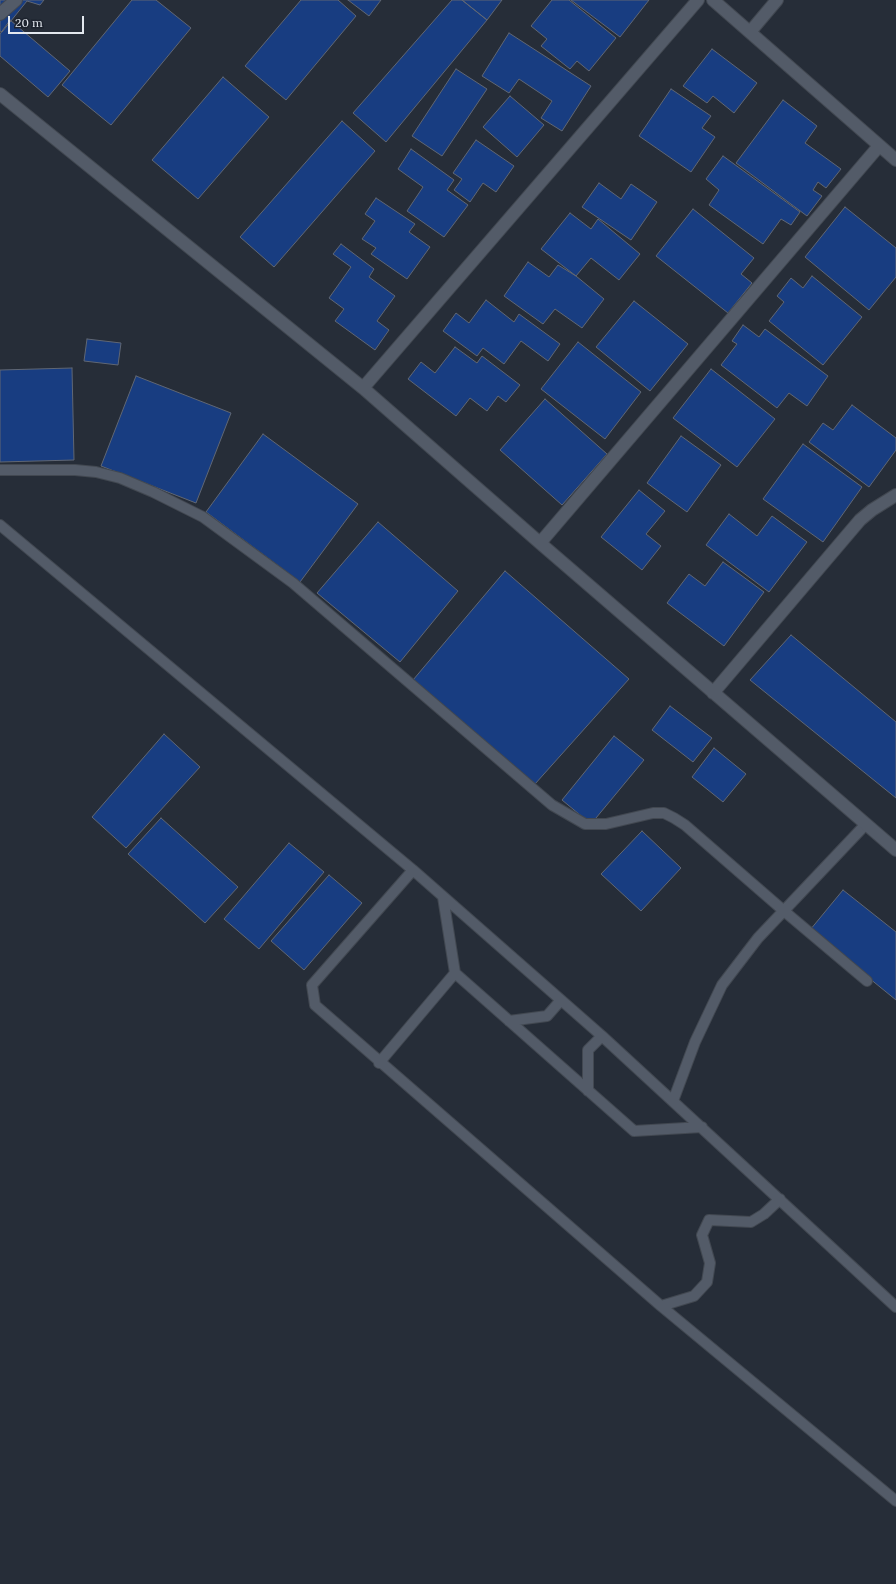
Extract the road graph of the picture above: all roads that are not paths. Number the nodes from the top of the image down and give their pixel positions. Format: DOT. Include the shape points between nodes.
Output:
graph roads {
  1 [pos="16,0"];
  2 [pos="698,0"];
  3 [pos="713,0"];
  4 [pos="777,0"];
  5 [pos="0,14"];
  6 [pos="750,32"];
  7 [pos="0,94"];
  8 [pos="879,146"];
  9 [pos="896,160"];
  10 [pos="363,388"];
  11 [pos="0,470"];
  12 [pos="896,496"];
  13 [pos="0,525"];
  14 [pos="540,543"];
  15 [pos="714,693"];
  16 [pos="866,824"];
  17 [pos="896,850"];
  18 [pos="413,870"];
  19 [pos="443,897"];
  20 [pos="784,911"];
  21 [pos="455,973"];
  22 [pos="867,981"];
  23 [pos="560,1000"];
  24 [pos="509,1021"];
  25 [pos="602,1036"];
  26 [pos="380,1062"];
  27 [pos="588,1091"];
  28 [pos="673,1101"];
  29 [pos="702,1127"];
  30 [pos="780,1199"];
  31 [pos="661,1306"];
  32 [pos="896,1307"];
  33 [pos="896,1501"];
  1 -- 5 [label="street"];
  2 -- 10 [label="street"];
  3 -- 6 [label="street"];
  4 -- 6 [label="street"];
  6 -- 8 [label="street"];
  7 -- 10 [label="street"];
  8 -- 9 [label="street"];
  8 -- 14 [label="street"];
  10 -- 14 [label="street"];
  11 -- 20 [label="lane" via="96,472 126,480 203,517 293,583 552,805 585,824 606,824 664,813 685,825"];
  12 -- 15 [label="street" via="860,520"];
  13 -- 18 [label="lane"];
  14 -- 15 [label="street"];
  15 -- 16 [label="street"];
  16 -- 17 [label="street"];
  16 -- 20 [label="lane"];
  18 -- 19 [label="lane"];
  18 -- 26 [label="lane" via="312,985 314,1005"];
  19 -- 21 [label="lane"];
  19 -- 23 [label="lane"];
  20 -- 22 [label="lane"];
  20 -- 28 [label="lane" via="758,938 722,985 695,1042"];
  21 -- 24 [label="lane"];
  21 -- 26 [label="lane"];
  23 -- 24 [label="lane" via="547,1016"];
  23 -- 25 [label="lane"];
  24 -- 27 [label="lane"];
  25 -- 27 [label="lane" via="588,1050"];
  25 -- 28 [label="lane"];
  26 -- 31 [label="lane"];
  27 -- 29 [label="lane" via="634,1131"];
  28 -- 29 [label="lane"];
  29 -- 30 [label="lane"];
  30 -- 31 [label="lane" via="751,1222 709,1220 702,1235 710,1263 707,1282 694,1296"];
  30 -- 32 [label="lane"];
  31 -- 33 [label="lane"];
}
